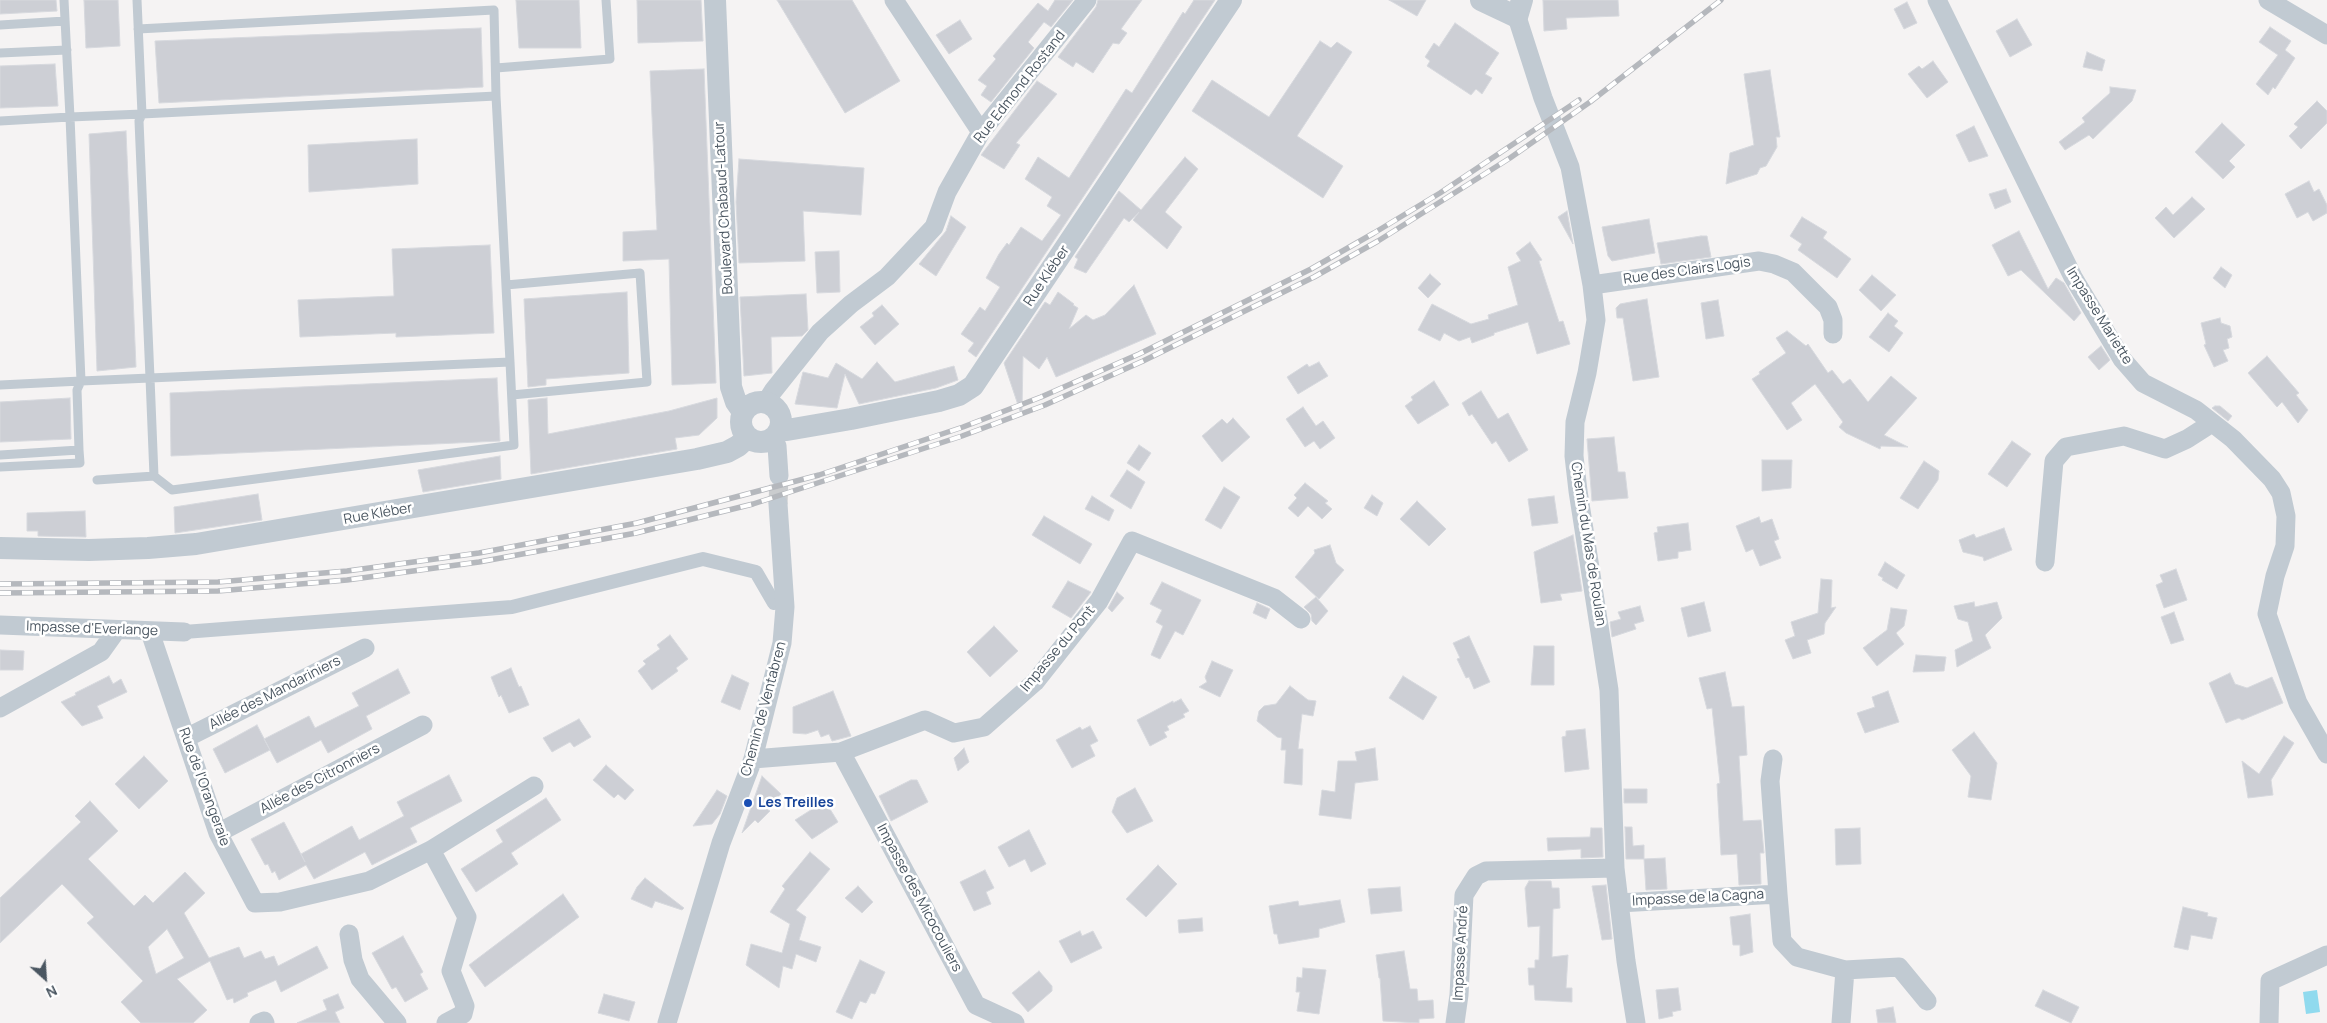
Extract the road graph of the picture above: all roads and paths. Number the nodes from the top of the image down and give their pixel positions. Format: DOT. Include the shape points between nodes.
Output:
graph roads {
  1 [pos="64,0"];
  2 [pos="136,0"];
  3 [pos="606,0"];
  4 [pos="715,0"];
  5 [pos="894,0"];
  6 [pos="1087,0"];
  7 [pos="1231,0"];
  8 [pos="1481,0"];
  9 [pos="1937,0"];
  10 [pos="2268,0"];
  11 [pos="1519,8"];
  12 [pos="65,21"];
  13 [pos="0,25"];
  14 [pos="138,29"];
  15 [pos="2327,35"];
  16 [pos="67,50"];
  17 [pos="0,53"];
  18 [pos="496,68"];
  19 [pos="496,96"];
  20 [pos="142,114"];
  21 [pos="70,117"];
  22 [pos="0,121"];
  23 [pos="981,132"];
  24 [pos="506,285"];
  25 [pos="1592,285"];
  26 [pos="1833,334"];
  27 [pos="510,362"];
  28 [pos="150,378"];
  29 [pos="81,382"];
  30 [pos="0,385"];
  31 [pos="512,395"];
  32 [pos="766,402"];
  33 [pos="744,412"];
  34 [pos="2212,423"];
  35 [pos="777,433"];
  36 [pos="748,437"];
  37 [pos="79,450"];
  38 [pos="0,455"];
  39 [pos="0,467"];
  40 [pos="154,476"];
  41 [pos="779,476"];
  42 [pos="96,480"];
  43 [pos="778,504"];
  44 [pos="0,548"];
  45 [pos="2045,562"];
  46 [pos="774,603"];
  47 [pos="1301,619"];
  48 [pos="0,625"];
  49 [pos="116,631"];
  50 [pos="150,632"];
  51 [pos="184,632"];
  52 [pos="365,648"];
  53 [pos="0,708"];
  54 [pos="423,725"];
  55 [pos="186,738"];
  56 [pos="841,752"];
  57 [pos="2327,754"];
  58 [pos="753,759"];
  59 [pos="1773,759"];
  60 [pos="534,786"];
  61 [pos="218,833"];
  62 [pos="431,850"];
  63 [pos="1615,868"];
  64 [pos="1778,894"];
  65 [pos="1619,903"];
  66 [pos="349,934"];
  67 [pos="2327,955"];
  68 [pos="1845,970"];
  69 [pos="1927,1001"];
  70 [pos="259,1023"];
  71 [pos="266,1023"];
  72 [pos="398,1023"];
  73 [pos="446,1023"];
  74 [pos="666,1023"];
  75 [pos="1015,1023"];
  76 [pos="1455,1023"];
  77 [pos="1636,1023"];
  78 [pos="1841,1023"];
  79 [pos="2269,1023"];
  1 -- 12 [label="lane"];
  2 -- 14 [label="lane"];
  3 -- 18 [label="lane" via="610,59"];
  4 -- 33 [label="street, Boulevard Chabaud-Latour" via="731,387"];
  5 -- 23 [label="street"];
  6 -- 23 [label="street, Rue Edmond Rostand"];
  7 -- 35 [label="street, Rue Kléber" via="974,386 939,401"];
  8 -- 11 [label="street"];
  9 -- 34 [label="street, Impasse Mariette" via="2073,277 2122,359 2143,382 2196,410"];
  10 -- 15 [label="street"];
  11 -- 25 [label="street, Chemin du Mas de Roulan" via="1542,98 1570,167"];
  12 -- 13 [label="lane"];
  12 -- 16 [label="lane"];
  14 -- 18 [label="lane" via="494,10"];
  14 -- 20 [label="lane"];
  16 -- 17 [label="lane"];
  16 -- 21 [label="lane"];
  18 -- 19 [label="lane"];
  19 -- 20 [label="lane"];
  19 -- 24 [label="lane"];
  20 -- 21 [label="lane"];
  20 -- 28 [label="lane"];
  21 -- 22 [label="lane"];
  21 -- 29 [label="lane"];
  23 -- 32 [label="street, Rue Edmond Rostand" via="947,192 934,227 887,277 820,332"];
  24 -- 27 [label="lane"];
  24 -- 31 [label="lane" via="640,273 647,382"];
  25 -- 26 [label="street, Rue des Clairs Logis" via="1759,261 1774,264 1793,272 1828,307 1833,320"];
  25 -- 63 [label="street, Chemin du Mas de Roulan" via="1596,320 1575,422 1574,456 1609,690"];
  27 -- 28 [label="lane"];
  27 -- 31 [label="lane"];
  28 -- 29 [label="lane"];
  28 -- 40 [label="lane"];
  29 -- 30 [label="lane"];
  29 -- 37 [label="lane" via="76,390"];
  31 -- 40 [label="lane" via="514,445 172,490"];
  32 -- 33 [label="street" via="753,403"];
  32 -- 35 [label="street" via="779,412"];
  33 -- 36 [label="street" via="741,425"];
  34 -- 45 [label="street" via="2166,449 2124,436 2066,447 2054,461"];
  34 -- 57 [label="street, Impasse Mariette" via="2233,438 2281,493 2286,516 2285,546 2267,614 2298,702"];
  35 -- 36 [label="street, Rue Kléber" via="760,442"];
  35 -- 41 [label="street"];
  36 -- 44 [label="street, Rue Kléber" via="726,452 697,459 196,544 89,550"];
  37 -- 38 [label="lane"];
  37 -- 39 [label="lane" via="80,463"];
  40 -- 42 [label="lane"];
  43 -- 58 [label="street, Chemin de Ventabren" via="785,607 782,643"];
  46 -- 51 [label="street" via="756,572 702,560 512,607"];
  47 -- 56 [label="street, Impasse du Pont" via="1274,598 1132,541 1099,601 1035,682 984,726 954,733 925,720"];
  48 -- 49 [label="street, Impasse d'Everlange"];
  49 -- 50 [label="street, Impasse d'Everlange"];
  49 -- 53 [label="street" via="101,652"];
  50 -- 51 [label="street, Impasse d'Everlange"];
  50 -- 55 [label="street, Rue de l'Orangeraie"];
  52 -- 55 [label="street, Allée des Mandariniers"];
  54 -- 61 [label="street, Allée des Citronniers"];
  55 -- 61 [label="street, Rue de l'Orangeraie"];
  56 -- 58 [label="street, Impasse du Pont"];
  56 -- 75 [label="street, Impasse des Micocouliers" via="976,1005"];
  58 -- 74 [label="street, Chemin de Ventabren" via="721,843"];
  59 -- 64 [label="street, Impasse de la Cagna" via="1770,781"];
  60 -- 62 [label="street, Rue de l'Orangeraie"];
  61 -- 62 [label="street, Rue de l'Orangeraie" via="255,903 280,902 369,881"];
  62 -- 73 [label="street" via="467,917 451,970 465,1006 463,1014"];
  63 -- 65 [label="street, Chemin du Mas de Roulan"];
  63 -- 76 [label="street, Impasse André" via="1486,871 1476,876 1464,895"];
  64 -- 65 [label="street, Impasse de la Cagna"];
  64 -- 68 [label="street, Impasse de la Cagna" via="1782,941 1797,957"];
  65 -- 77 [label="street, Chemin du Mas de Roulan"];
  66 -- 72 [label="street" via="360,979"];
  67 -- 79 [label="street" via="2270,981"];
  68 -- 69 [label="street, Impasse de la Cagna" via="1899,967"];
  68 -- 78 [label="street"];
  70 -- 71 [label="street" via="264,1020"];
}
